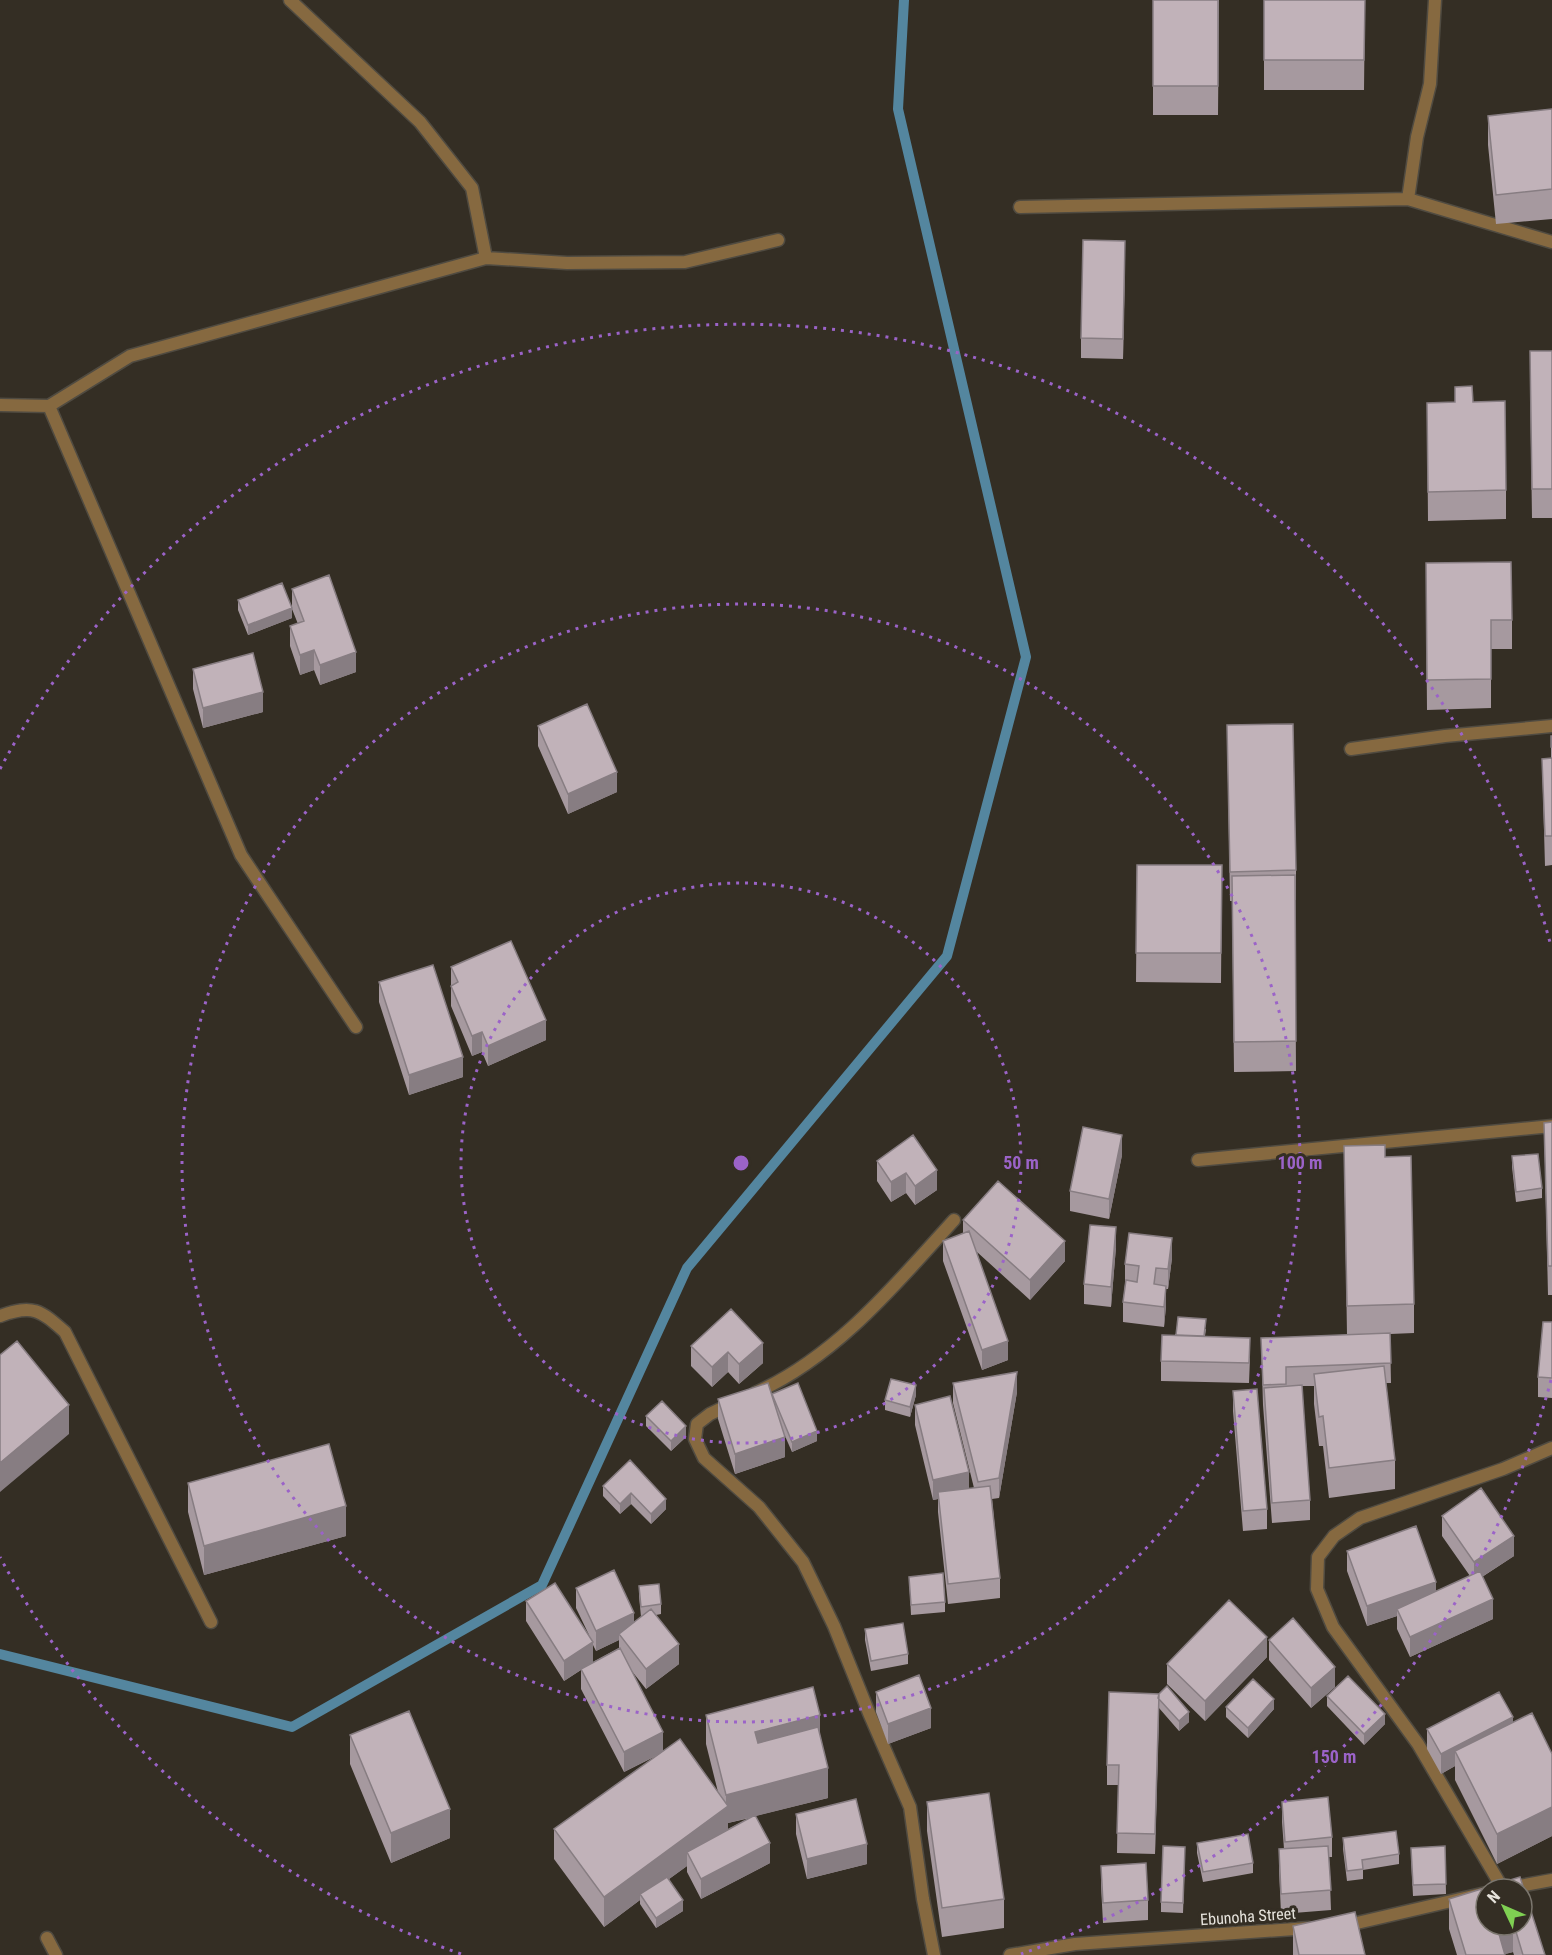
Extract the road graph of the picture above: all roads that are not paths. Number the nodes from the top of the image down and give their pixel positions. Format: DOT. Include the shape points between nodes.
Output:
graph roads {
  1 [pos="290,0"];
  2 [pos="1435,0"];
  3 [pos="1408,199"];
  4 [pos="1020,207"];
  5 [pos="778,240"];
  6 [pos="1552,242"];
  7 [pos="486,258"];
  8 [pos="0,405"];
  9 [pos="50,406"];
  10 [pos="1552,726"];
  11 [pos="1351,749"];
  12 [pos="356,1027"];
  13 [pos="1552,1126"];
  14 [pos="1198,1160"];
  15 [pos="954,1220"];
  16 [pos="0,1316"];
  17 [pos="1552,1448"];
  18 [pos="211,1622"];
  19 [pos="1497,1877"];
  20 [pos="1552,1880"];
  21 [pos="1534,1883"];
  22 [pos="1474,1896"];
  23 [pos="47,1938"];
  24 [pos="56,1955"];
  25 [pos="934,1955"];
  26 [pos="1010,1955"];
  1 -- 7 [label="street" via="420,122 472,188"];
  2 -- 3 [label="street" via="1430,84"];
  3 -- 4 [label="street"];
  3 -- 6 [label="street"];
  5 -- 7 [label="street" via="685,262 567,263"];
  7 -- 9 [label="street" via="130,356"];
  8 -- 9 [label="street"];
  9 -- 12 [label="street" via="241,855"];
  10 -- 11 [label="street"];
  13 -- 14 [label="street"];
  15 -- 25 [label="street" via="906,1275 844,1334 783,1381 710,1414 697,1424 695,1439 704,1458 759,1507 803,1562 834,1626 910,1807"];
  16 -- 18 [label="street" via="21,1309 45,1314 65,1332"];
  17 -- 19 [label="street" via="1360,1518 1334,1536 1318,1557 1317,1589 1333,1627 1418,1744"];
  20 -- 21 [label="street"];
  22 -- 26 [label="street, Ebunoha Street" via="1342,1926 1075,1944"];
  23 -- 24 [label="street"];
}
